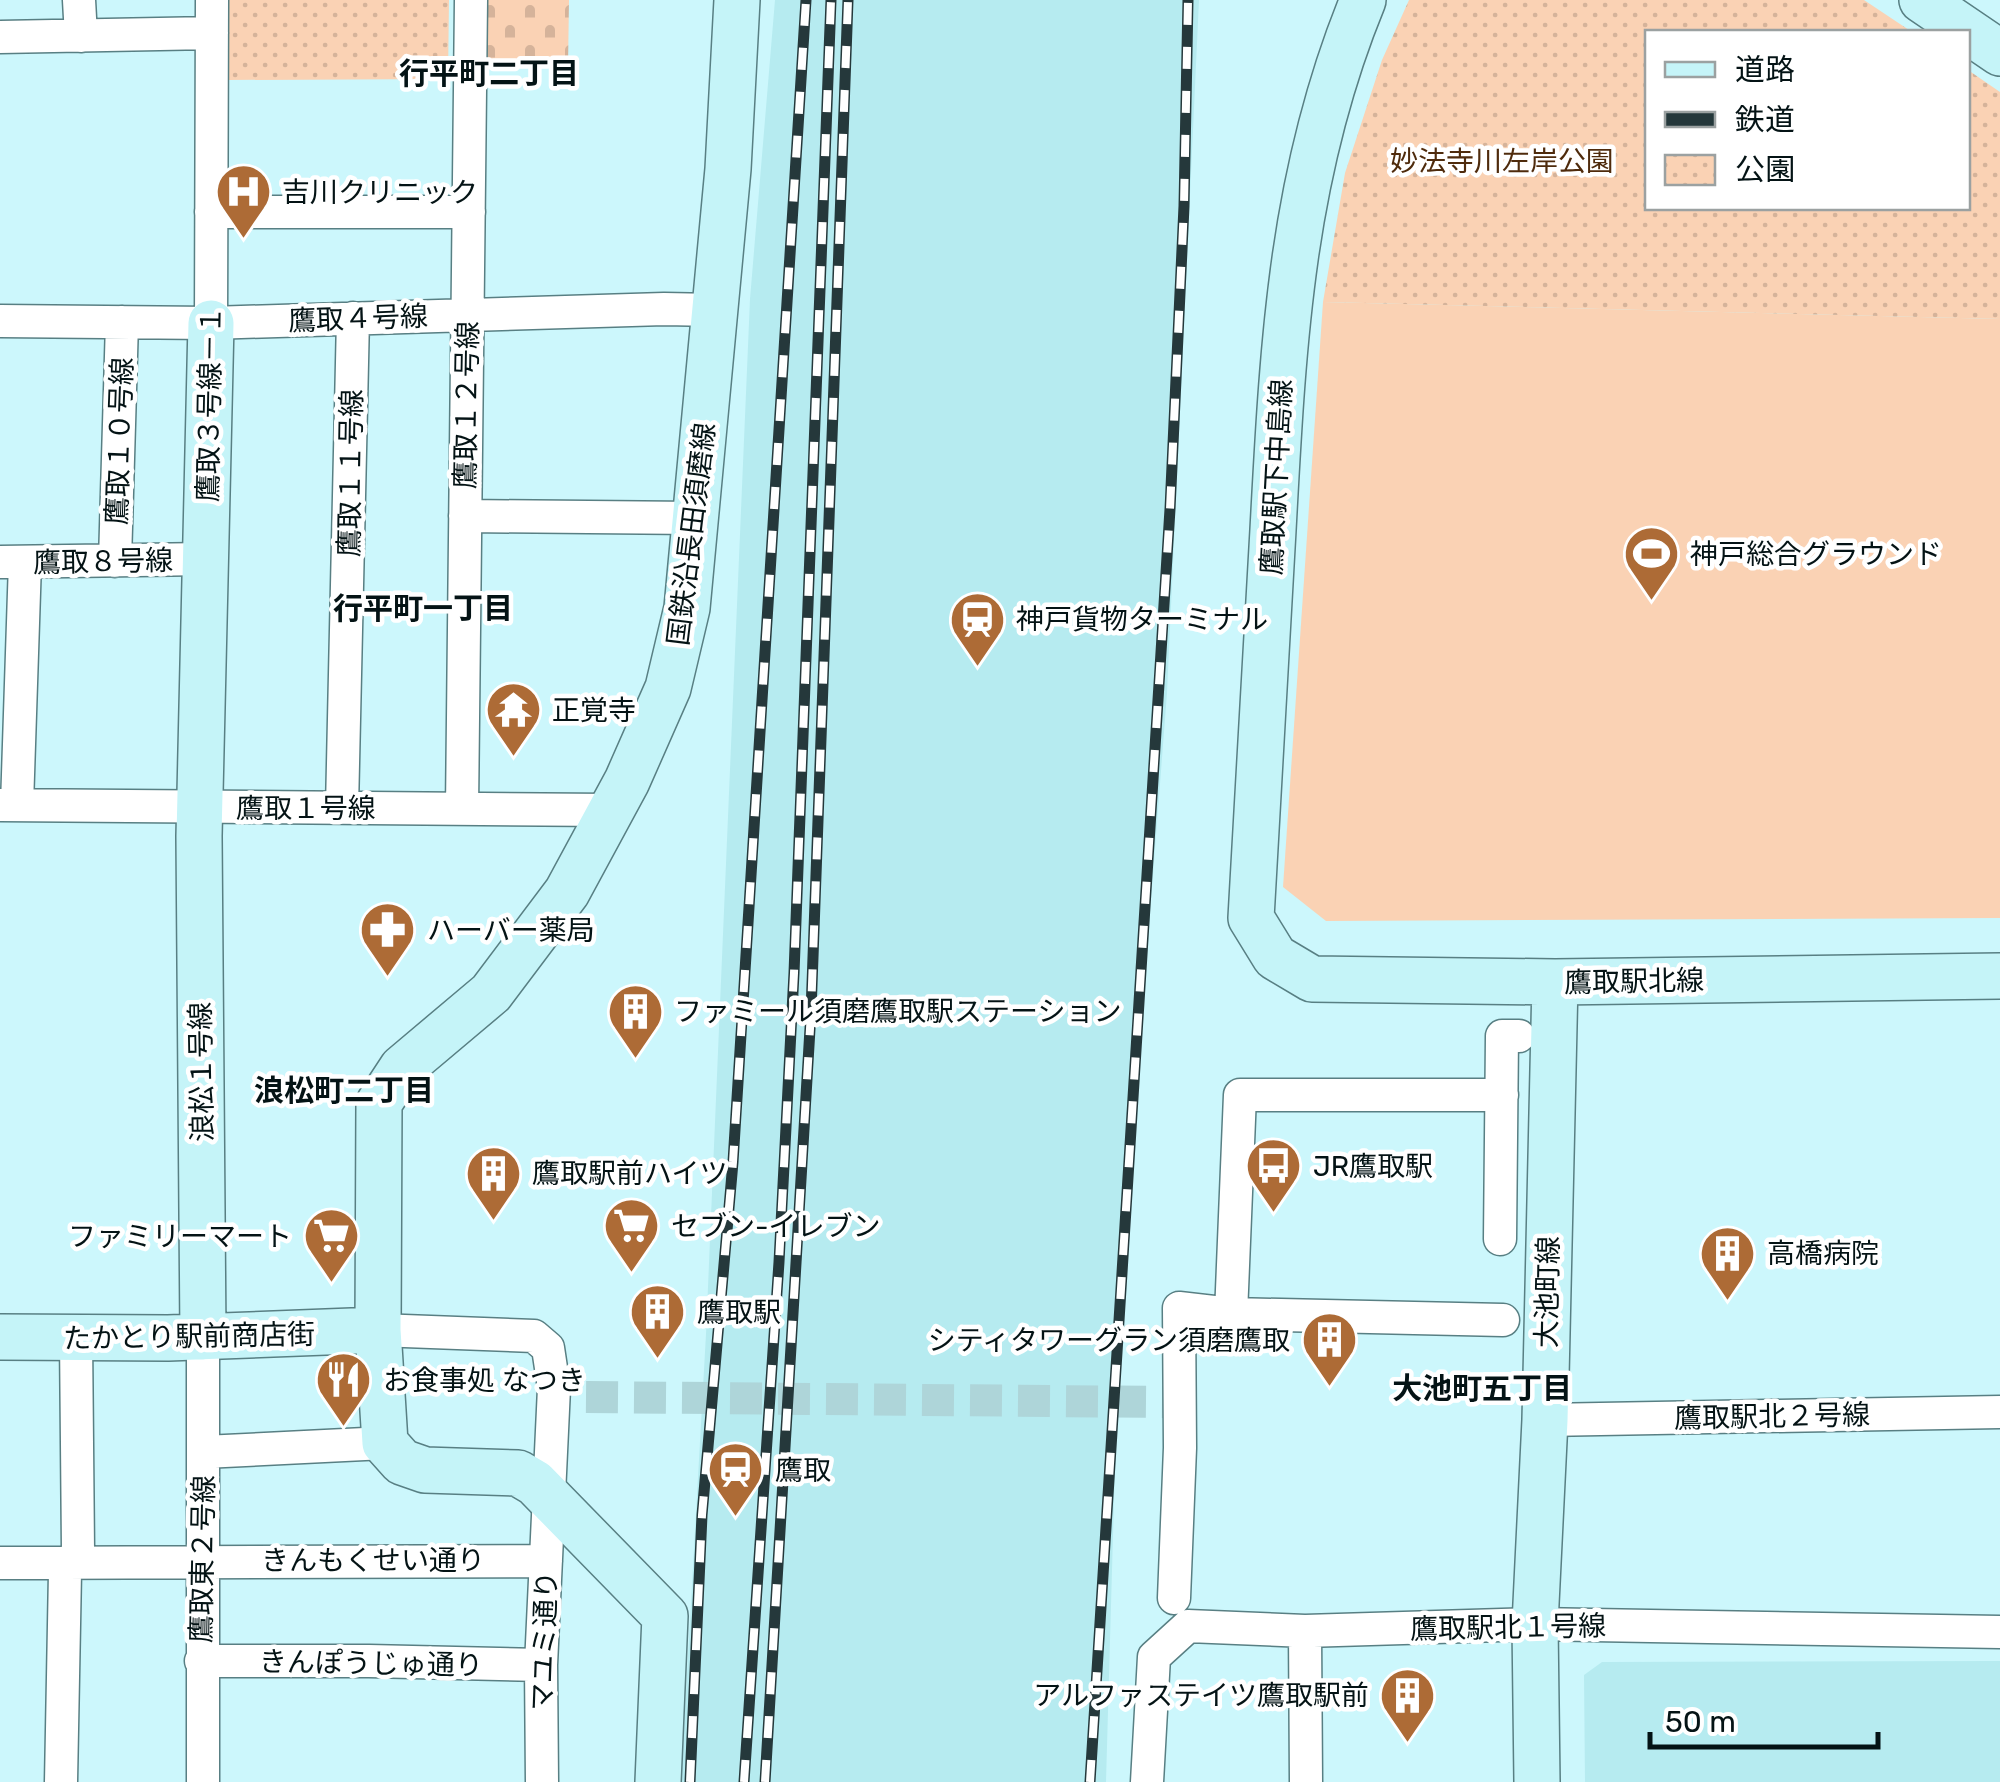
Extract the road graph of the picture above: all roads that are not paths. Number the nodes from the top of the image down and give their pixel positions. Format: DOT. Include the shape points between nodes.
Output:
graph roads {
  1 [pos="79,0"];
  2 [pos="471,0"];
  3 [pos="737,0"];
  4 [pos="1362,0"];
  5 [pos="1922,0"];
  6 [pos="212,16"];
  7 [pos="1966,30"];
  8 [pos="1970,33"];
  9 [pos="80,36"];
  10 [pos="0,37"];
  11 [pos="2000,53"];
  12 [pos="211,212"];
  13 [pos="468,212"];
  14 [pos="716,310"];
  15 [pos="467,314"];
  16 [pos="353,318"];
  17 [pos="0,321"];
  18 [pos="122,322"];
  19 [pos="211,322"];
  20 [pos="465,516"];
  21 [pos="696,518"];
  22 [pos="206,559"];
  23 [pos="116,560"];
  24 [pos="12,562"];
  25 [pos="9,805"];
  26 [pos="200,808"];
  27 [pos="342,808"];
  28 [pos="462,810"];
  29 [pos="612,810"];
  30 [pos="1275,957"];
  31 [pos="2000,976"];
  32 [pos="1555,982"];
  33 [pos="1519,1036"];
  34 [pos="1502,1094"];
  35 [pos="1500,1239"];
  36 [pos="1231,1314"];
  37 [pos="1503,1318"];
  38 [pos="378,1330"];
  39 [pos="0,1337"];
  40 [pos="76,1337"];
  41 [pos="203,1337"];
  42 [pos="2000,1412"];
  43 [pos="1545,1420"];
  44 [pos="385,1443"];
  45 [pos="204,1452"];
  46 [pos="550,1500"];
  47 [pos="72,1560"];
  48 [pos="201,1560"];
  49 [pos="546,1561"];
  50 [pos="0,1563"];
  51 [pos="1174,1598"];
  52 [pos="1535,1624"];
  53 [pos="1305,1632"];
  54 [pos="2000,1632"];
  55 [pos="201,1661"];
  56 [pos="541,1666"];
  57 [pos="61,1782"];
  58 [pos="203,1782"];
  59 [pos="542,1782"];
  60 [pos="658,1782"];
  61 [pos="1147,1782"];
  62 [pos="1306,1782"];
  63 [pos="1537,1782"];
  1 -- 9 [label="street"];
  2 -- 13 [label="street, 鷹取１２号線"];
  3 -- 14 [label="street, 国鉄沿長田須磨線"];
  4 -- 30 [label="street, 鷹取駅下中島線" via="1338,60 1315,152 1293,255 1282,353 1251,918"];
  5 -- 7 [label="street"];
  6 -- 9 [label="street"];
  6 -- 12 [label="street, 鷹取３号線－１"];
  8 -- 11 [label="street"];
  9 -- 10 [label="street"];
  12 -- 13 [label="street"];
  12 -- 19 [label="street, 鷹取３号線－１"];
  13 -- 15 [label="street, 鷹取１２号線"];
  14 -- 15 [label="street, 鷹取４号線"];
  14 -- 21 [label="street, 国鉄沿長田須磨線"];
  15 -- 16 [label="street, 鷹取４号線"];
  15 -- 20 [label="street, 鷹取１２号線"];
  16 -- 19 [label="street, 鷹取４号線"];
  16 -- 27 [label="street, 鷹取１１号線"];
  17 -- 18 [label="street, 鷹取４号線"];
  18 -- 19 [label="street, 鷹取４号線"];
  18 -- 23 [label="street, 鷹取１０号線"];
  19 -- 22 [label="street, 鷹取３号線－１"];
  20 -- 21 [label="street"];
  20 -- 28 [label="street, 鷹取１２号線"];
  21 -- 29 [label="street, 国鉄沿長田須磨線" via="688,608 668,688"];
  22 -- 23 [label="street, 鷹取８号線"];
  22 -- 26 [label="street, 鷹取３号線－１"];
  23 -- 24 [label="street, 鷹取８号線"];
  24 -- 25 [label="street"];
  25 -- 26 [label="street, 鷹取１号線"];
  26 -- 27 [label="street, 鷹取１号線"];
  26 -- 41 [label="street, 浪松１号線"];
  27 -- 28 [label="street, 鷹取１号線"];
  28 -- 29 [label="street, 鷹取１号線"];
  29 -- 38 [label="street, 国鉄沿長田須磨線" via="567,892 491,993 402,1068 380,1103"];
  30 -- 32 [label="street, 鷹取駅北線" via="1312,980"];
  31 -- 32 [label="street, 鷹取駅北線"];
  32 -- 43 [label="street, 大池町線"];
  33 -- 34 [label="street" via="1502,1036"];
  34 -- 35 [label="street"];
  34 -- 36 [label="street" via="1240,1095"];
  36 -- 37 [label="street"];
  36 -- 51 [label="street" via="1179,1308 1172,1403"];
  38 -- 41 [label="street, たかとり駅前商店街"];
  38 -- 44 [label="street, 国鉄沿長田須磨線"];
  38 -- 46 [label="street" via="534,1336 548,1348 554,1388"];
  39 -- 40 [label="street, たかとり駅前商店街"];
  40 -- 41 [label="street, たかとり駅前商店街"];
  40 -- 47 [label="street" via="78,1551"];
  41 -- 45 [label="street, 鷹取東２号線"];
  42 -- 43 [label="street, 鷹取駅北２号線"];
  43 -- 52 [label="street, 大池町線"];
  44 -- 45 [label="street"];
  44 -- 46 [label="street" via="402,1462 425,1470 518,1473"];
  45 -- 48 [label="street, 鷹取東２号線"];
  46 -- 49 [label="street, マユミ通り"];
  46 -- 60 [label="street" via="665,1616"];
  47 -- 48 [label="street, きんもくせい通り"];
  47 -- 50 [label="street, きんもくせい通り"];
  47 -- 57 [label="street" via="65,1572"];
  48 -- 49 [label="street, きんもくせい通り"];
  48 -- 55 [label="street, 鷹取東２号線"];
  49 -- 56 [label="street, マユミ通り"];
  52 -- 53 [label="street, 鷹取駅北１号線"];
  52 -- 54 [label="street, 鷹取駅北１号線"];
  52 -- 63 [label="street, 大池町線"];
  53 -- 61 [label="street, 鷹取駅北１号線" via="1188,1626 1154,1657"];
  53 -- 62 [label="street"];
  55 -- 56 [label="street, きんぽうじゅ通り"];
  55 -- 58 [label="street, 鷹取東２号線"];
  56 -- 59 [label="street, マユミ通り"];
}
